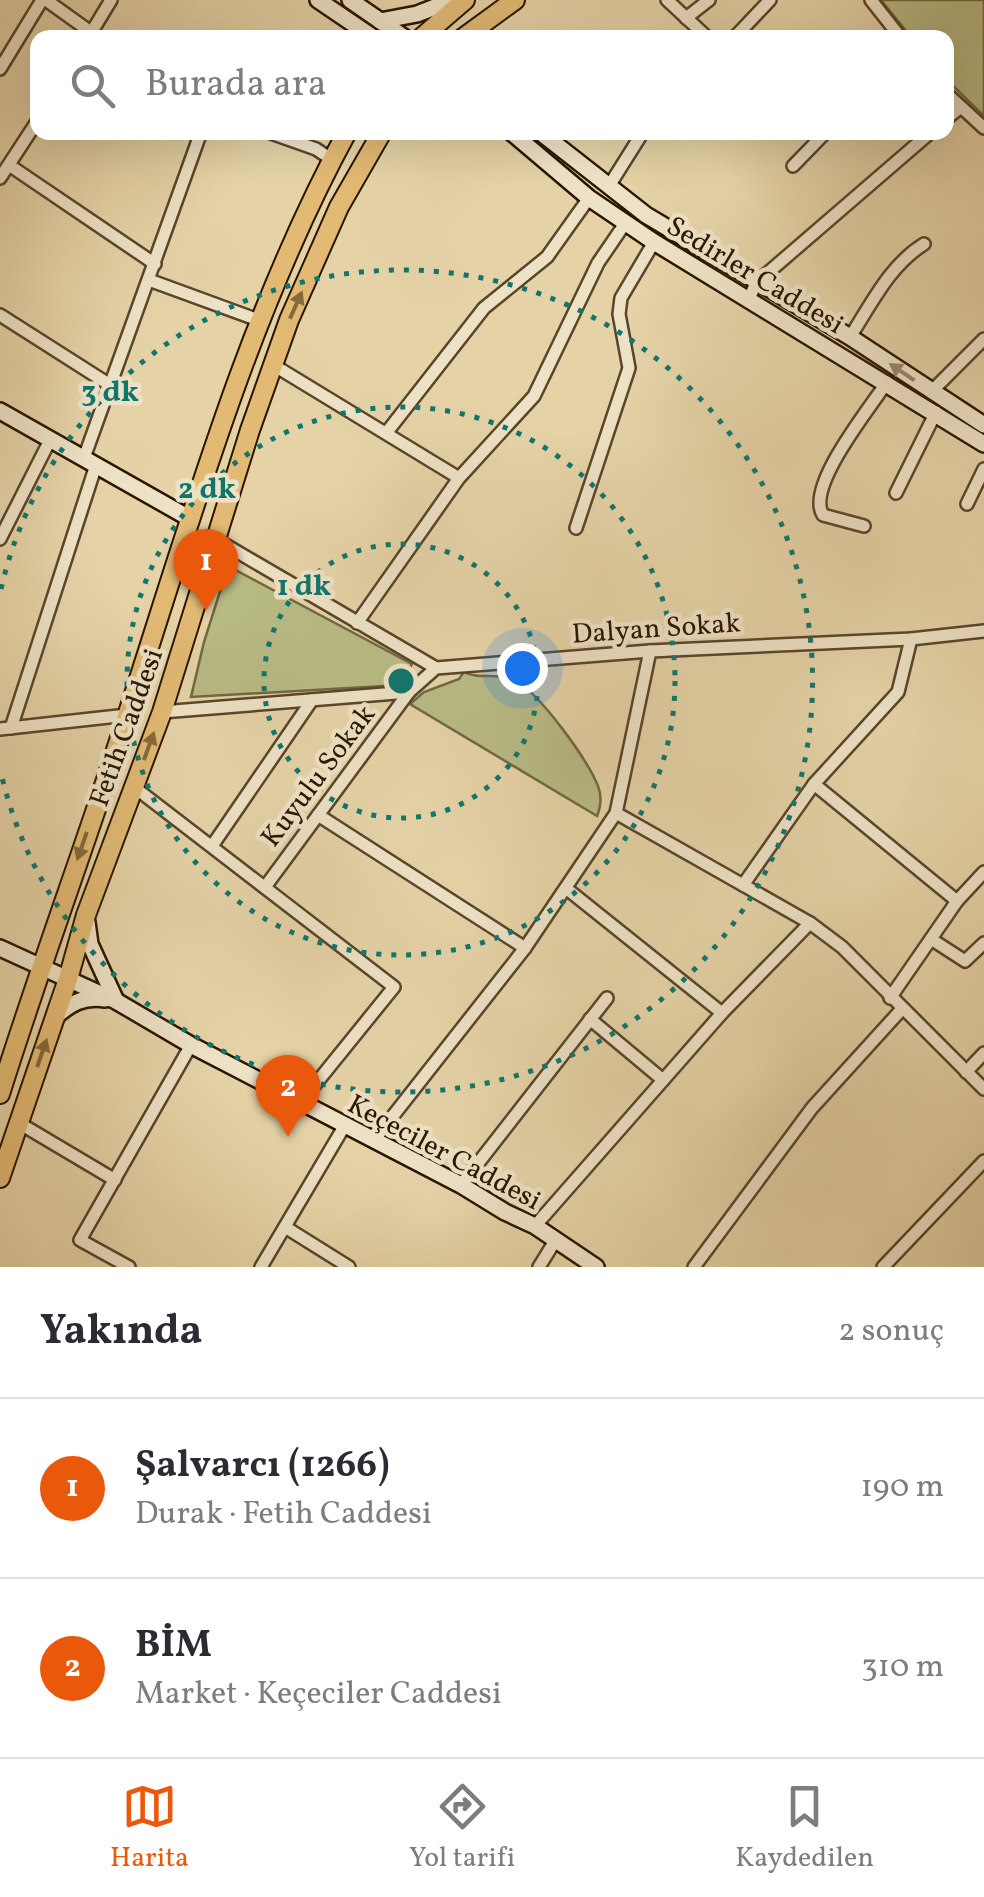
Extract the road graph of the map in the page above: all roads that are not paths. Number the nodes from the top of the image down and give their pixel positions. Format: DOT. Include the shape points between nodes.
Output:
graph roads {
  1 [pos="44,0"];
  2 [pos="112,0"];
  3 [pos="318,0"];
  4 [pos="350,0"];
  5 [pos="453,0"];
  6 [pos="465,0"];
  7 [pos="515,0"];
  8 [pos="667,0"];
  9 [pos="709,0"];
  10 [pos="770,0"];
  11 [pos="870,0"];
  12 [pos="686,18"];
  13 [pos="380,21"];
  14 [pos="85,30"];
  15 [pos="96,30"];
  16 [pos="357,30"];
  17 [pos="393,30"];
  18 [pos="430,30"];
  19 [pos="473,30"];
  20 [pos="699,30"];
  21 [pos="742,30"];
  22 [pos="894,30"];
  23 [pos="0,69"];
  24 [pos="954,100"];
  25 [pos="961,107"];
  26 [pos="954,113"];
  27 [pos="984,128"];
  28 [pos="30,132"];
  29 [pos="197,140"];
  30 [pos="291,140"];
  31 [pos="343,140"];
  32 [pos="377,140"];
  33 [pos="521,140"];
  34 [pos="550,140"];
  35 [pos="639,140"];
  36 [pos="812,140"];
  37 [pos="922,140"];
  38 [pos="334,161"];
  39 [pos="8,165"];
  40 [pos="793,166"];
  41 [pos="0,178"];
  42 [pos="608,186"];
  43 [pos="590,198"];
  44 [pos="626,222"];
  45 [pos="654,242"];
  46 [pos="924,244"];
  47 [pos="154,264"];
  48 [pos="149,280"];
  49 [pos="752,291"];
  50 [pos="0,314"];
  51 [pos="261,320"];
  52 [pos="850,337"];
  53 [pos="984,338"];
  54 [pos="274,366"];
  55 [pos="887,382"];
  56 [pos="110,385"];
  57 [pos="931,392"];
  58 [pos="0,410"];
  59 [pos="936,412"];
  60 [pos="226,420"];
  61 [pos="984,425"];
  62 [pos="250,430"];
  63 [pos="388,432"];
  64 [pos="50,440"];
  65 [pos="984,444"];
  66 [pos="90,462"];
  67 [pos="984,469"];
  68 [pos="459,478"];
  69 [pos="896,493"];
  70 [pos="967,504"];
  71 [pos="189,518"];
  72 [pos="864,526"];
  73 [pos="576,528"];
  74 [pos="0,539"];
  75 [pos="218,540"];
  76 [pos="357,623"];
  77 [pos="984,632"];
  78 [pos="911,639"];
  79 [pos="650,650"];
  80 [pos="436,668"];
  81 [pos="410,692"];
  82 [pos="312,700"];
  83 [pos="162,712"];
  84 [pos="128,716"];
  85 [pos="5,728"];
  86 [pos="814,784"];
  87 [pos="134,787"];
  88 [pos="616,813"];
  89 [pos="318,815"];
  90 [pos="212,846"];
  91 [pos="984,872"];
  92 [pos="743,885"];
  93 [pos="265,887"];
  94 [pos="567,889"];
  95 [pos="958,900"];
  96 [pos="86,915"];
  97 [pos="810,924"];
  98 [pos="931,939"];
  99 [pos="984,943"];
  100 [pos="0,948"];
  101 [pos="524,948"];
  102 [pos="40,966"];
  103 [pos="68,979"];
  104 [pos="607,998"];
  105 [pos="890,998"];
  106 [pos="116,1002"];
  107 [pos="901,1010"];
  108 [pos="722,1013"];
  109 [pos="55,1016"];
  110 [pos="590,1019"];
  111 [pos="191,1045"];
  112 [pos="984,1053"];
  113 [pos="966,1072"];
  114 [pos="663,1080"];
  115 [pos="984,1089"];
  116 [pos="0,1094"];
  117 [pos="301,1102"];
  118 [pos="19,1123"];
  119 [pos="345,1125"];
  120 [pos="374,1140"];
  121 [pos="984,1161"];
  122 [pos="0,1178"];
  123 [pos="114,1180"];
  124 [pos="461,1185"];
  125 [pos="536,1226"];
  126 [pos="285,1227"];
  127 [pos="555,1241"];
  128 [pos="129,1267"];
  129 [pos="261,1267"];
  130 [pos="349,1267"];
  131 [pos="539,1267"];
  132 [pos="596,1267"];
  133 [pos="694,1267"];
  134 [pos="884,1267"];
  1 -- 14 [label="street"];
  1 -- 23 [label="street"];
  2 -- 15 [label="street"];
  3 -- 16 [label="main road"];
  4 -- 13 [label="main road"];
  5 -- 13 [label="main road"];
  6 -- 18 [label="main road"];
  7 -- 19 [label="main road"];
  8 -- 12 [label="street"];
  9 -- 12 [label="street"];
  10 -- 21 [label="street"];
  11 -- 22 [label="street"];
  12 -- 20 [label="street"];
  13 -- 17 [label="main road"];
  24 -- 25 [label="street"];
  25 -- 26 [label="street"];
  25 -- 27 [label="street"];
  28 -- 39 [label="street"];
  29 -- 47 [label="street"];
  30 -- 38 [label="street"];
  31 -- 38 [label="main road, Fetih Caddesi"];
  54 -- 32 [label="main road, Fetih Caddesi, one-way" via="339,207"];
  33 -- 43 [label="main road, Sedirler Caddesi"];
  34 -- 42 [label="main road, Sedirler Caddesi"];
  35 -- 42 [label="street"];
  36 -- 40 [label="street"];
  37 -- 49 [label="street"];
  38 -- 51 [label="main road, Fetih Caddesi"];
  39 -- 41 [label="street"];
  39 -- 47 [label="street"];
  42 -- 49 [label="main road, Sedirler Caddesi"];
  43 -- 44 [label="main road, Sedirler Caddesi"];
  43 -- 63 [label="street" via="547,257 484,308"];
  44 -- 45 [label="main road, Sedirler Caddesi"];
  44 -- 68 [label="street" via="598,263 534,396"];
  45 -- 49 [label="main road, Sedirler Caddesi"];
  45 -- 73 [label="street" via="621,298 629,368"];
  46 -- 52 [label="street" via="892,271"];
  47 -- 48 [label="street"];
  48 -- 51 [label="street"];
  48 -- 56 [label="street"];
  49 -- 52 [label="main road, Sedirler Caddesi"];
  49 -- 55 [label="main road, Sedirler Caddesi"];
  50 -- 56 [label="street"];
  51 -- 60 [label="main road, Fetih Caddesi"];
  57 -- 52 [label="main road, Sedirler Caddesi, one-way"];
  53 -- 57 [label="street"];
  54 -- 62 [label="main road, Fetih Caddesi"];
  54 -- 63 [label="street"];
  55 -- 59 [label="main road, Sedirler Caddesi"];
  55 -- 72 [label="street" via="824,479 818,501 823,515"];
  56 -- 66 [label="street"];
  57 -- 61 [label="main road, Sedirler Caddesi"];
  58 -- 64 [label="main road"];
  59 -- 65 [label="main road, Sedirler Caddesi"];
  59 -- 69 [label="street"];
  60 -- 62 [label="main road"];
  60 -- 71 [label="main road, Fetih Caddesi"];
  62 -- 75 [label="main road, Fetih Caddesi"];
  63 -- 68 [label="street"];
  64 -- 66 [label="main road"];
  64 -- 74 [label="street"];
  66 -- 71 [label="main road"];
  66 -- 85 [label="street"];
  67 -- 70 [label="street"];
  68 -- 76 [label="street"];
  71 -- 84 [label="main road, Fetih Caddesi"];
  75 -- 76 [label="street"];
  75 -- 83 [label="main road, Fetih Caddesi"];
  76 -- 80 [label="street"];
  77 -- 78 [label="street, Dalyan Sokak"];
  78 -- 79 [label="street, Dalyan Sokak"];
  78 -- 86 [label="street" via="898,692"];
  79 -- 80 [label="street, Dalyan Sokak"];
  79 -- 88 [label="street"];
  80 -- 81 [label="street"];
  81 -- 82 [label="street"];
  81 -- 89 [label="street, Kuyulu Sokak"];
  82 -- 83 [label="street"];
  82 -- 90 [label="street"];
  87 -- 83 [label="main road, Fetih Caddesi, one-way"];
  84 -- 85 [label="street"];
  84 -- 102 [label="main road, Fetih Caddesi, one-way"];
  86 -- 92 [label="street"];
  86 -- 95 [label="street"];
  87 -- 90 [label="street"];
  87 -- 96 [label="main road, Fetih Caddesi"];
  88 -- 92 [label="street"];
  88 -- 94 [label="street"];
  89 -- 93 [label="street, Kuyulu Sokak"];
  89 -- 101 [label="street"];
  90 -- 93 [label="street"];
  91 -- 95 [label="street"];
  92 -- 97 [label="street"];
  93 -- 117 [label="street" via="394,987"];
  94 -- 101 [label="street"];
  94 -- 108 [label="street"];
  95 -- 98 [label="street"];
  96 -- 103 [label="main road, Fetih Caddesi"];
  96 -- 106 [label="main road" via="90,944"];
  97 -- 105 [label="street"];
  97 -- 108 [label="street"];
  98 -- 99 [label="street" via="965,961"];
  98 -- 105 [label="street"];
  100 -- 102 [label="main road, Keçeciler Caddesi"];
  101 -- 120 [label="street"];
  102 -- 103 [label="main road, Keçeciler Caddesi"];
  102 -- 116 [label="main road, Fetih Caddesi"];
  103 -- 106 [label="main road, Keçeciler Caddesi"];
  103 -- 109 [label="main road, Fetih Caddesi"];
  104 -- 110 [label="street"];
  105 -- 107 [label="street"];
  106 -- 109 [label="main road" via="74,1002"];
  106 -- 111 [label="main road, Keçeciler Caddesi"];
  107 -- 113 [label="street"];
  107 -- 133 [label="street" via="812,1108"];
  108 -- 114 [label="street"];
  118 -- 109 [label="main road, Fetih Caddesi, one-way"];
  110 -- 114 [label="street"];
  110 -- 124 [label="street"];
  111 -- 117 [label="main road, Keçeciler Caddesi"];
  111 -- 123 [label="street"];
  112 -- 113 [label="street"];
  113 -- 115 [label="street"];
  114 -- 125 [label="street"];
  117 -- 119 [label="main road, Keçeciler Caddesi"];
  118 -- 122 [label="main road, Fetih Caddesi"];
  118 -- 123 [label="street"];
  119 -- 120 [label="main road, Keçeciler Caddesi"];
  119 -- 126 [label="street"];
  120 -- 124 [label="main road, Keçeciler Caddesi"];
  121 -- 134 [label="street"];
  123 -- 128 [label="street" via="80,1240"];
  124 -- 125 [label="main road, Keçeciler Caddesi"];
  125 -- 127 [label="main road, Keçeciler Caddesi"];
  126 -- 129 [label="street"];
  126 -- 130 [label="street"];
  127 -- 131 [label="street"];
  127 -- 132 [label="main road, Keçeciler Caddesi"];
}
